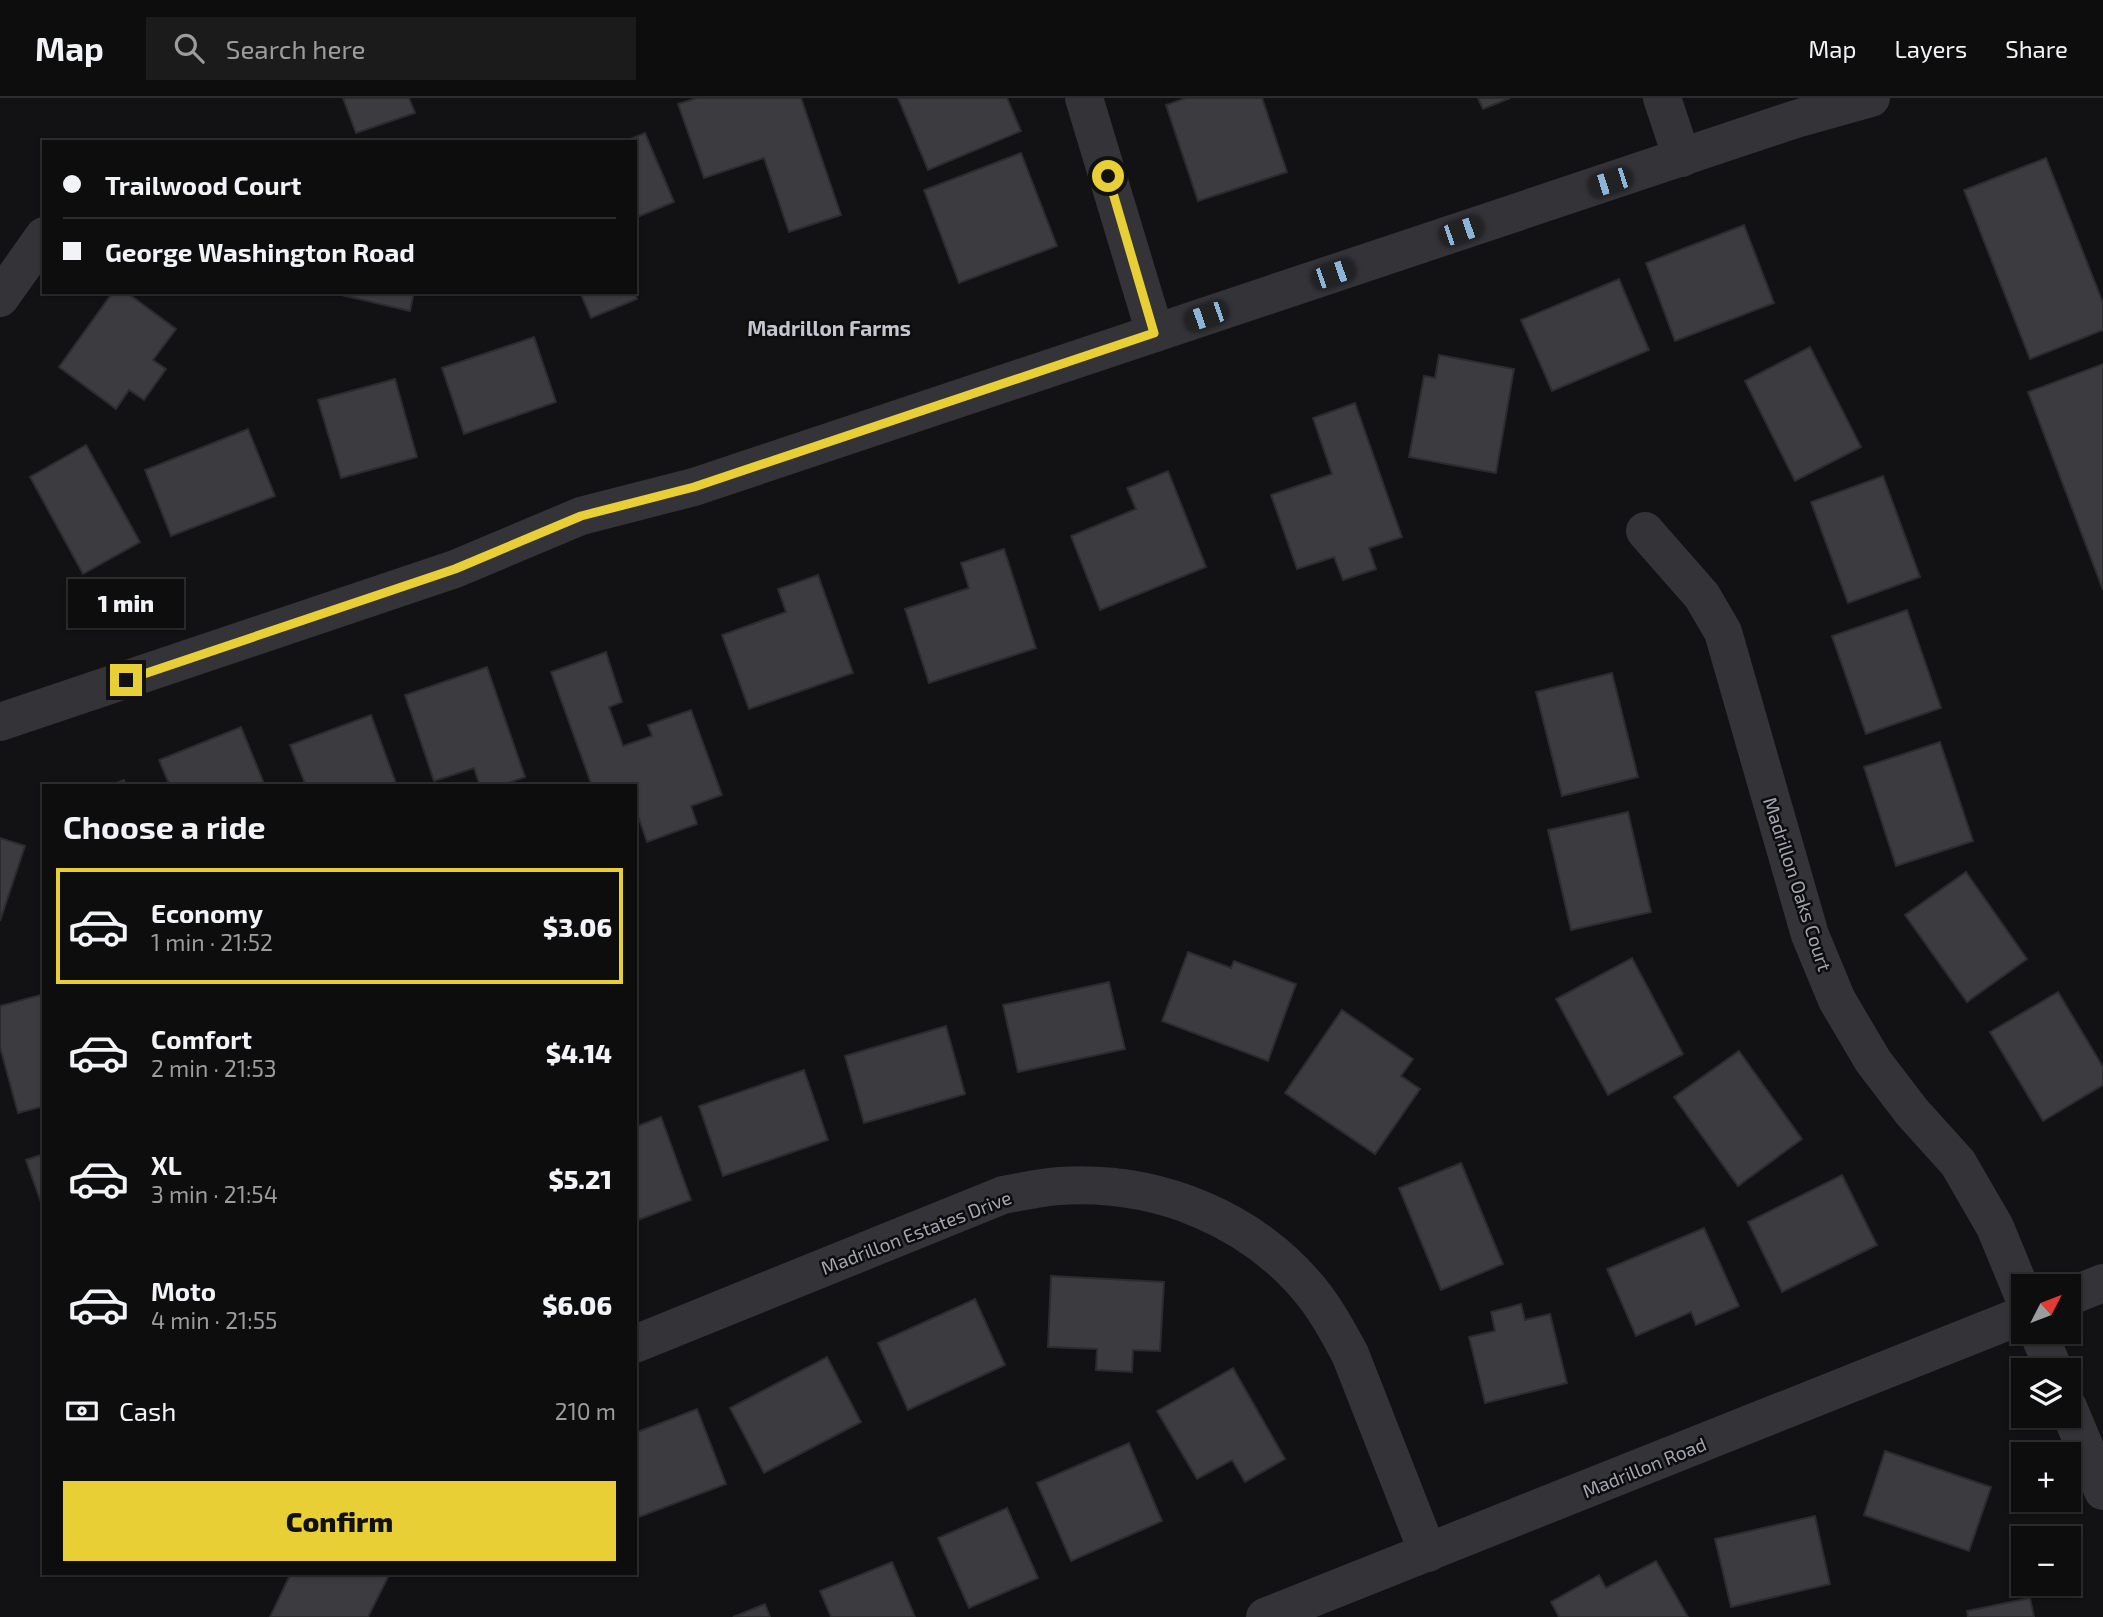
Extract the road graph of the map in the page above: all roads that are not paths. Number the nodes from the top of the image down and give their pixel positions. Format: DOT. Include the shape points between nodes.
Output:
graph roads {
  1 [pos="1084,98"];
  2 [pos="1662,98"];
  3 [pos="1871,98"];
  4 [pos="1682,158"];
  5 [pos="42,239"];
  6 [pos="0,298"];
  7 [pos="1154,333"];
  8 [pos="1645,531"];
  9 [pos="0,722"];
  10 [pos="2014,1274"];
  11 [pos="2103,1283"];
  12 [pos="2081,1292"];
  13 [pos="2011,1320"];
  14 [pos="637,1343"];
  15 [pos="2077,1428"];
  16 [pos="2103,1491"];
  17 [pos="1428,1553"];
  18 [pos="1265,1617"];
  1 -- 7 [label="street"];
  2 -- 4 [label="street"];
  3 -- 4 [label="street"];
  4 -- 7 [label="street"];
  5 -- 6 [label="street"];
  7 -- 9 [label="street" via="694,487 581,516 455,569"];
  8 -- 10 [label="street, Madrillon Oaks Court" via="1702,596 1723,632 1810,934 1837,1000 1873,1061 1958,1163 1995,1227"];
  11 -- 12 [label="street"];
  13 -- 17 [label="street, Madrillon Road"];
  14 -- 17 [label="street, Madrillon Estates Drive" via="1003,1195 1059,1186 1115,1186 1171,1197 1229,1222 1275,1254 1313,1294 1350,1354"];
  15 -- 16 [label="street"];
  17 -- 18 [label="street, Madrillon Road"];
}
